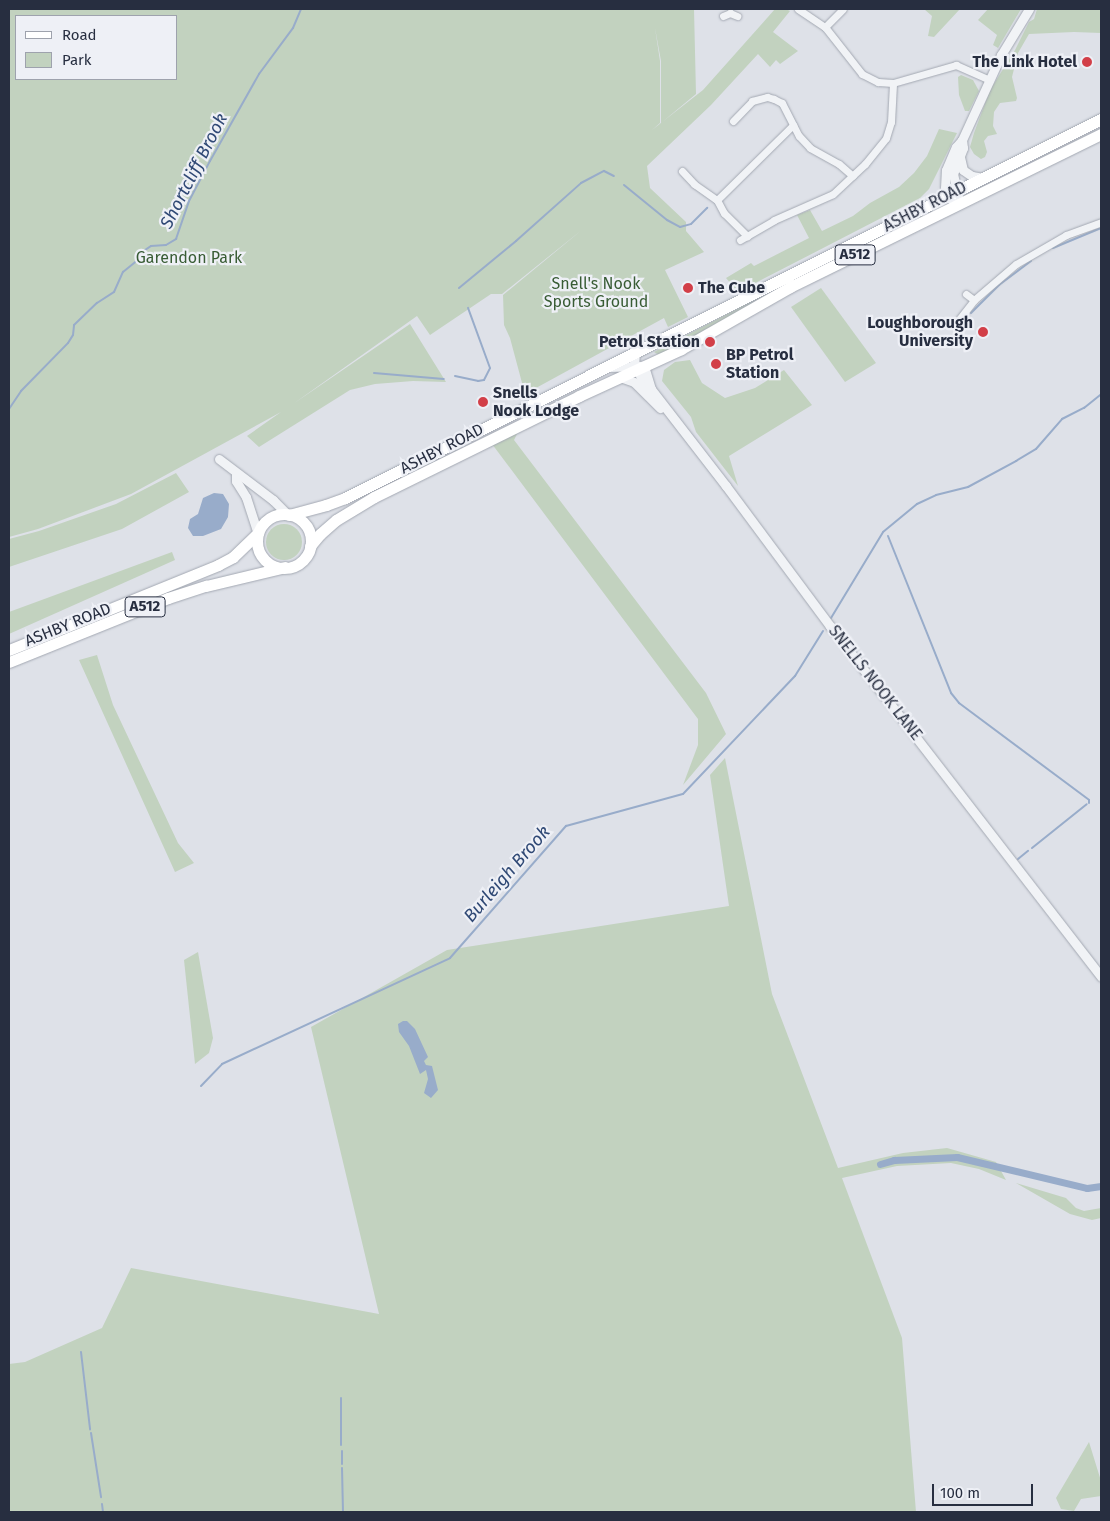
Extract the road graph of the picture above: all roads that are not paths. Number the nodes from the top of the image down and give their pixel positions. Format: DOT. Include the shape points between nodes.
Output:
graph roads {
  1 [pos="798,9"];
  2 [pos="842,9"];
  3 [pos="1029,9"];
  4 [pos="825,27"];
  5 [pos="989,80"];
  6 [pos="893,83"];
  7 [pos="738,119"];
  8 [pos="1101,119"];
  9 [pos="793,125"];
  10 [pos="1101,134"];
  11 [pos="962,140"];
  12 [pos="960,156"];
  13 [pos="687,173"];
  14 [pos="853,176"];
  15 [pos="983,178"];
  16 [pos="957,191"];
  17 [pos="947,196"];
  18 [pos="716,200"];
  19 [pos="959,205"];
  20 [pos="1101,222"];
  21 [pos="747,236"];
  22 [pos="740,240"];
  23 [pos="966,294"];
  24 [pos="974,300"];
  25 [pos="957,322"];
  26 [pos="635,352"];
  27 [pos="606,367"];
  28 [pos="638,367"];
  29 [pos="620,377"];
  30 [pos="669,413"];
  31 [pos="218,459"];
  32 [pos="236,473"];
  33 [pos="288,514"];
  34 [pos="258,534"];
  35 [pos="310,546"];
  36 [pos="285,567"];
  37 [pos="9,650"];
  38 [pos="9,662"];
  39 [pos="1101,977"];
  1 -- 4 [label="street"];
  2 -- 4 [label="street"];
  3 -- 5 [label="street"];
  4 -- 6 [label="street" via="862,74 878,82"];
  5 -- 6 [label="street" via="956,65"];
  5 -- 11 [label="street"];
  6 -- 14 [label="street" via="891,122 886,138"];
  7 -- 9 [label="street" via="752,101 768,97 782,103"];
  8 -- 15 [label="main road, ASHBY ROAD / A512"];
  9 -- 14 [label="street" via="810,148"];
  9 -- 18 [label="street"];
  10 -- 19 [label="main road, ASHBY ROAD / A512"];
  11 -- 12 [label="street"];
  11 -- 17 [label="street" via="946,170"];
  12 -- 15 [label="street" via="963,170"];
  12 -- 16 [label="street" via="953,174"];
  13 -- 18 [label="street"];
  14 -- 21 [label="street" via="833,194 774,220"];
  15 -- 16 [label="main road, ASHBY ROAD / A512"];
  16 -- 17 [label="main road, ASHBY ROAD / A512"];
  16 -- 19 [label="street"];
  17 -- 19 [label="street"];
  17 -- 26 [label="main road, ASHBY ROAD / A512"];
  18 -- 21 [label="street"];
  19 -- 28 [label="main road, ASHBY ROAD / A512" via="798,283 718,330"];
  20 -- 24 [label="street" via="1038,249 995,280"];
  21 -- 22 [label="street"];
  23 -- 24 [label="street"];
  24 -- 25 [label="street"];
  26 -- 27 [label="main road, ASHBY ROAD / A512"];
  26 -- 28 [label="street, SNELLS NOOK LANE"];
  27 -- 28 [label="street"];
  27 -- 33 [label="main road, ASHBY ROAD / A512" via="345,498"];
  28 -- 29 [label="main road, ASHBY ROAD / A512"];
  28 -- 30 [label="street, SNELLS NOOK LANE"];
  29 -- 30 [label="street" via="634,382 657,406"];
  29 -- 35 [label="main road, ASHBY ROAD / A512" via="359,505 328,526"];
  30 -- 39 [label="street, SNELLS NOOK LANE"];
  31 -- 32 [label="street"];
  32 -- 33 [label="street"];
  32 -- 34 [label="street" via="236,481 246,497"];
  33 -- 34 [label="main road" via="271,517"];
  33 -- 35 [label="main road" via="299,518 306,526"];
  34 -- 36 [label="main road" via="258,548 265,560"];
  34 -- 37 [label="main road, ASHBY ROAD / A512" via="233,557 218,565"];
  35 -- 36 [label="main road" via="300,562"];
  36 -- 38 [label="main road, ASHBY ROAD / A512" via="168,598"];
}
